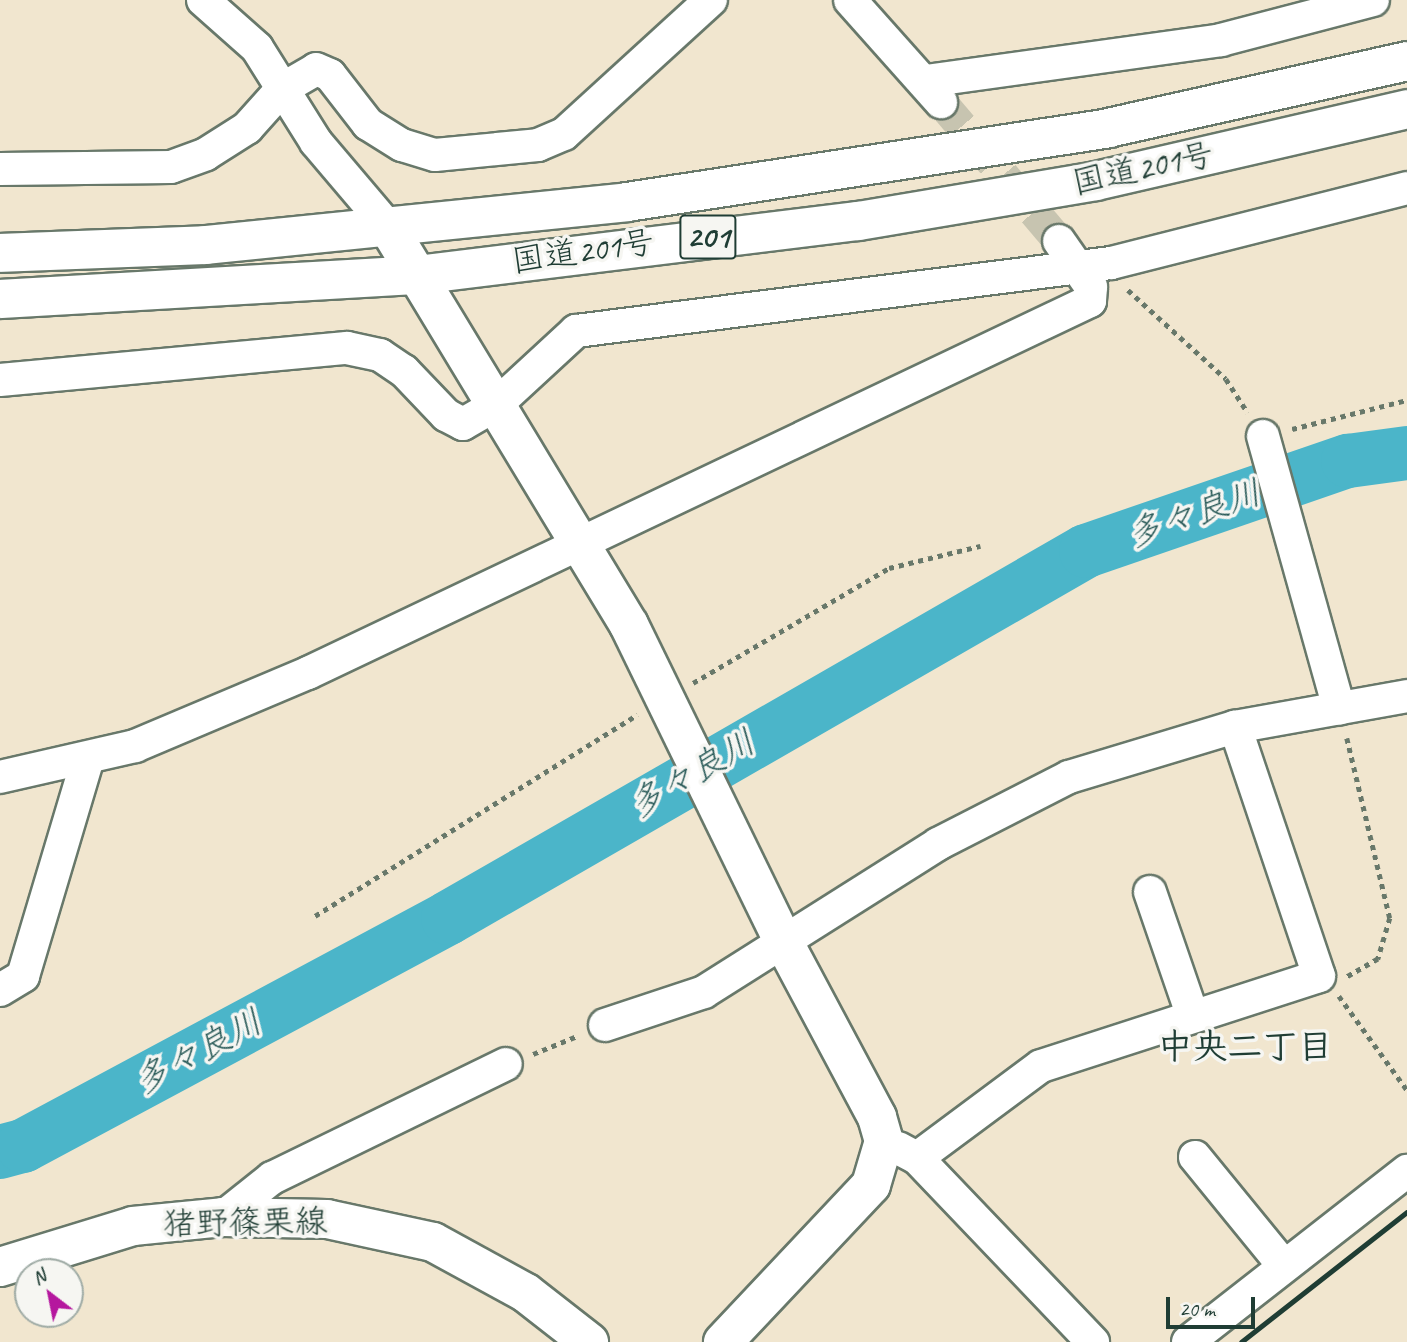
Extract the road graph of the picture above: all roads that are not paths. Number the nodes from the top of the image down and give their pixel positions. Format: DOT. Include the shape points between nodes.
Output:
graph roads {
  1 [pos="203,0"];
  2 [pos="711,0"];
  3 [pos="850,0"];
  4 [pos="1366,1"];
  5 [pos="1407,61"];
  6 [pos="282,89"];
  7 [pos="1407,109"];
  8 [pos="0,169"];
  9 [pos="1407,188"];
  10 [pos="388,227"];
  11 [pos="1059,241"];
  12 [pos="0,253"];
  13 [pos="1080,268"];
  14 [pos="416,275"];
  15 [pos="0,299"];
  16 [pos="0,380"];
  17 [pos="497,404"];
  18 [pos="1263,436"];
  19 [pos="579,543"];
  20 [pos="1407,696"];
  21 [pos="1339,709"];
  22 [pos="1236,727"];
  23 [pos="89,758"];
  24 [pos="0,777"];
  25 [pos="1150,892"];
  26 [pos="782,939"];
  27 [pos="0,990"];
  28 [pos="1192,1014"];
  29 [pos="605,1025"];
  30 [pos="506,1064"];
  31 [pos="901,1150"];
  32 [pos="1195,1157"];
  33 [pos="1407,1171"];
  34 [pos="223,1217"];
  35 [pos="1283,1265"];
  36 [pos="0,1267"];
  37 [pos="589,1342"];
  38 [pos="723,1342"];
  39 [pos="1093,1342"];
  40 [pos="1188,1342"];
  1 -- 6 [label="street" via="257,48"];
  2 -- 6 [label="street" via="564,134 538,145 435,155 402,145 368,124 330,75 316,69"];
  3 -- 4 [label="street" via="934,92 1221,40"];
  5 -- 10 [label="main road, 国道201号 / 201" via="978,151 627,202"];
  6 -- 8 [label="street" via="247,128 171,167"];
  6 -- 10 [label="street" via="316,142"];
  7 -- 14 [label="main road, 国道201号 / 201" via="1096,181 858,221"];
  9 -- 13 [label="street"];
  10 -- 12 [label="main road, 国道201号 / 201" via="206,245"];
  10 -- 14 [label="main road"];
  11 -- 13 [label="street"];
  13 -- 17 [label="street" via="576,331"];
  13 -- 19 [label="street" via="1090,301"];
  14 -- 15 [label="main road, 国道201号 / 201"];
  14 -- 17 [label="main road"];
  16 -- 17 [label="street" via="347,348 380,355 404,370 446,415 463,424"];
  17 -- 19 [label="main road"];
  18 -- 21 [label="street"];
  19 -- 23 [label="street" via="308,673 135,746"];
  19 -- 26 [label="main road" via="670,706"];
  20 -- 21 [label="street"];
  21 -- 22 [label="street"];
  22 -- 26 [label="street" via="1069,777 938,844"];
  22 -- 28 [label="street" via="1325,981"];
  23 -- 24 [label="street"];
  23 -- 27 [label="street" via="23,976"];
  25 -- 28 [label="street"];
  26 -- 29 [label="street" via="704,992"];
  26 -- 31 [label="main road"];
  28 -- 31 [label="street" via="1041,1066"];
  30 -- 34 [label="street" via="272,1178"];
  31 -- 38 [label="main road"];
  31 -- 39 [label="street"];
  32 -- 35 [label="street"];
  33 -- 35 [label="street"];
  34 -- 36 [label="main road, 猪野篠栗線" via="133,1226"];
  34 -- 37 [label="main road, 猪野篠栗線" via="327,1219 433,1242 526,1293"];
  35 -- 40 [label="street"];
}
